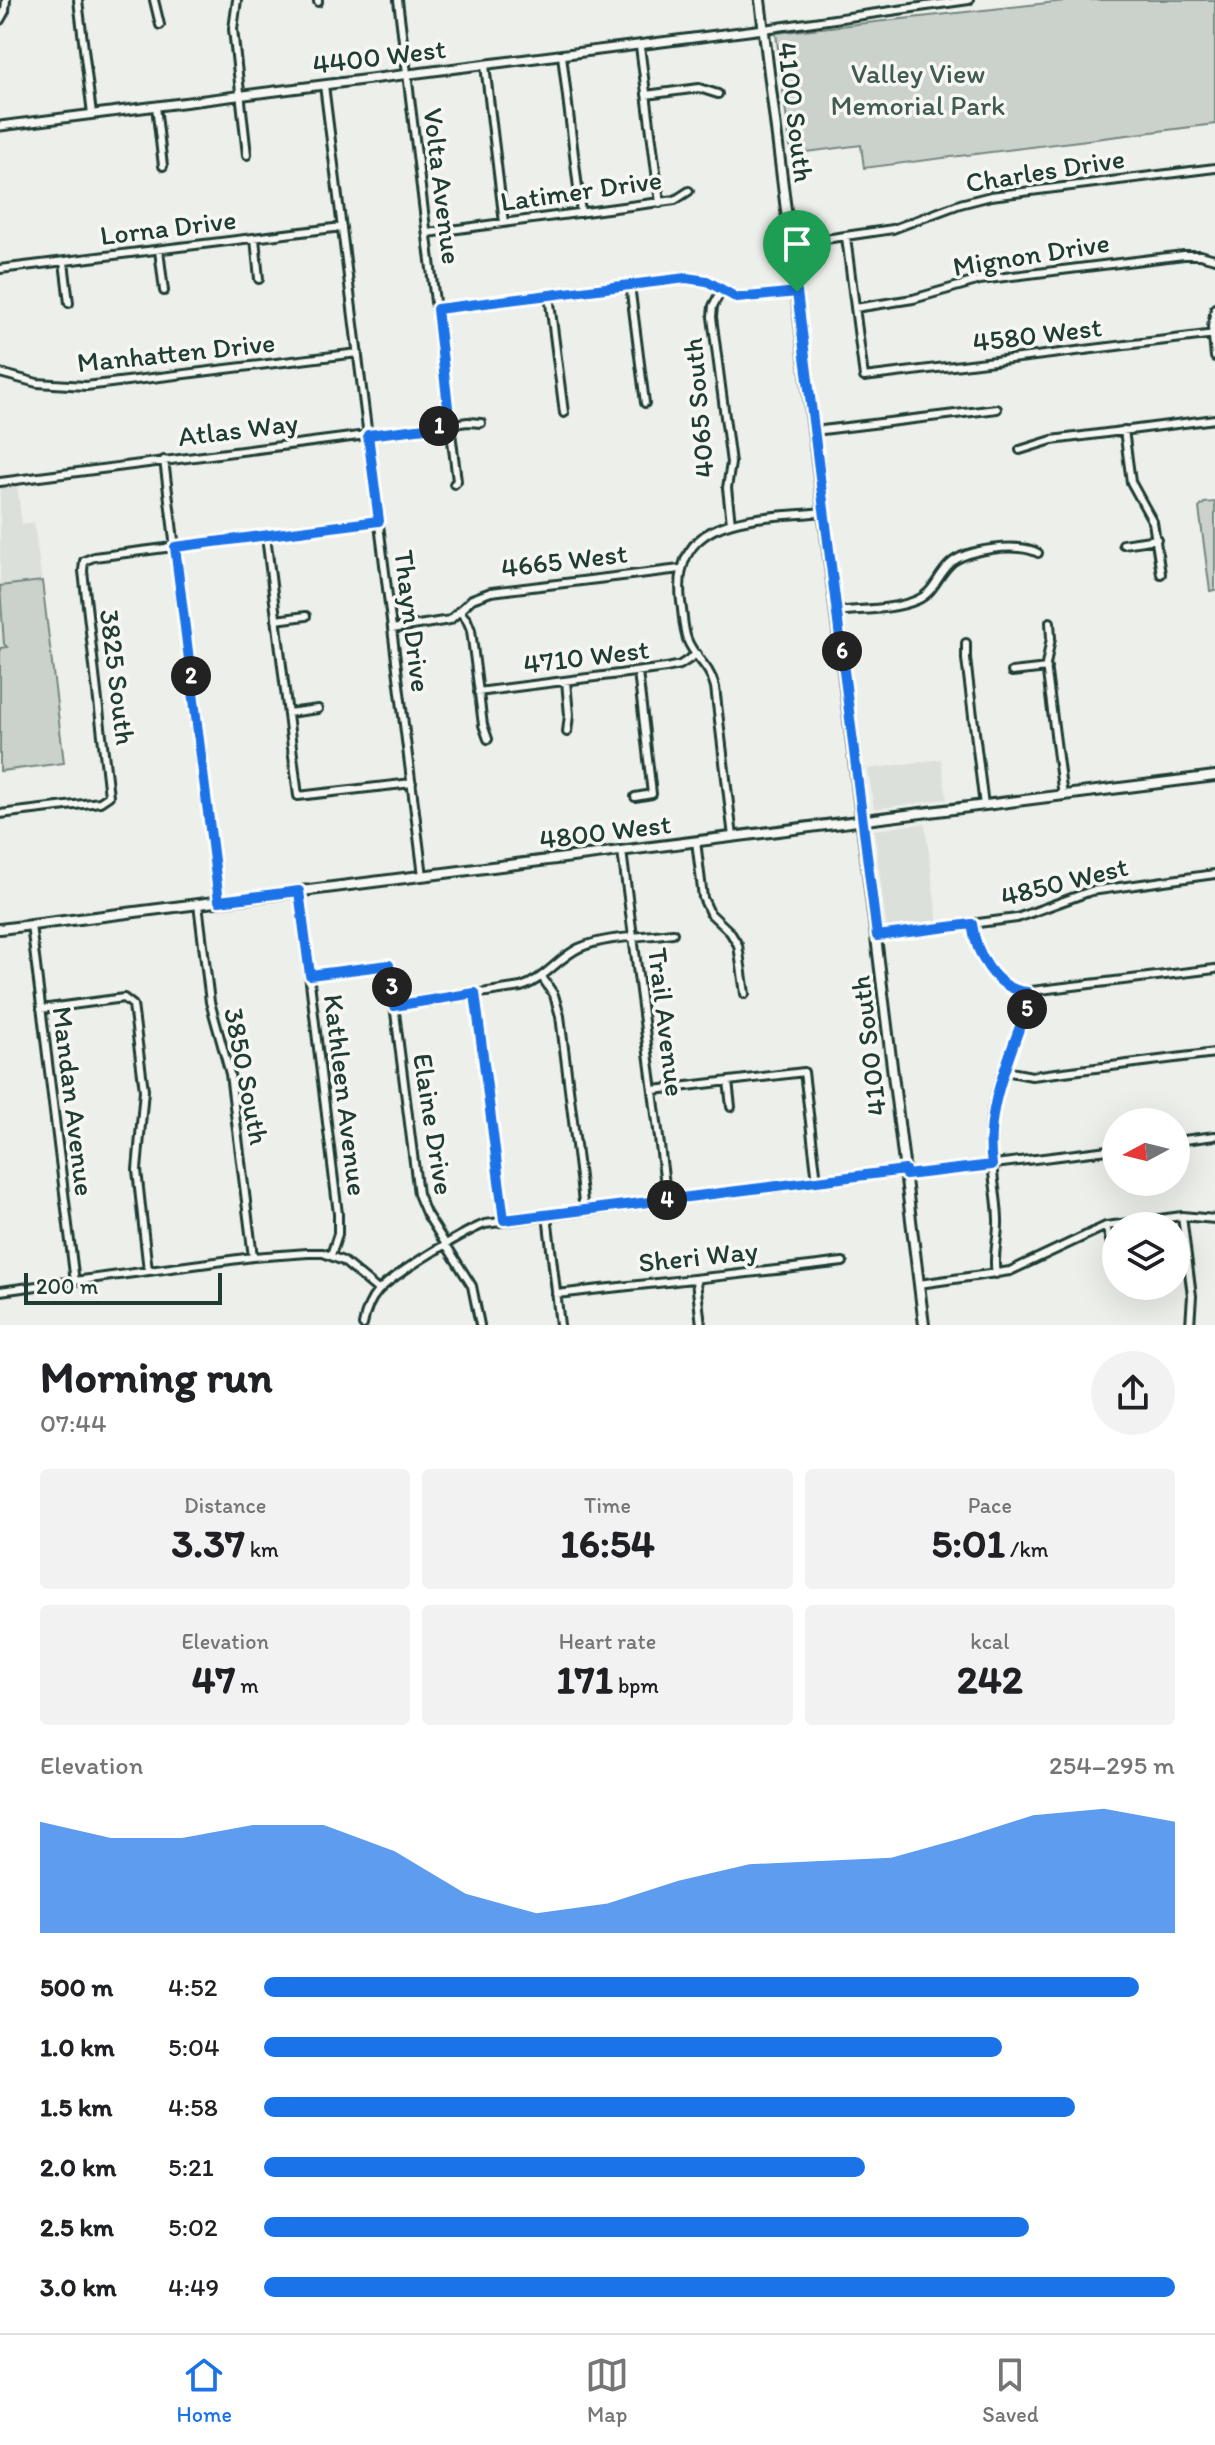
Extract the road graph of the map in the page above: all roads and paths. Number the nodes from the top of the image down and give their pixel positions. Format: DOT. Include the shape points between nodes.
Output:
graph roads {
  1 [pos="6,0"];
  2 [pos="78,0"];
  3 [pos="154,0"];
  4 [pos="237,0"];
  5 [pos="398,0"];
  6 [pos="760,0"];
  7 [pos="969,0"];
  8 [pos="0,20"];
  9 [pos="160,25"];
  10 [pos="764,29"];
  11 [pos="640,46"];
  12 [pos="562,55"];
  13 [pos="485,65"];
  14 [pos="407,75"];
  15 [pos="324,85"];
  16 [pos="718,94"];
  17 [pos="646,95"];
  18 [pos="241,96"];
  19 [pos="156,106"];
  20 [pos="92,114"];
  21 [pos="0,126"];
  22 [pos="247,155"];
  23 [pos="163,166"];
  24 [pos="1215,168"];
  25 [pos="689,191"];
  26 [pos="660,203"];
  27 [pos="581,213"];
  28 [pos="504,223"];
  29 [pos="342,227"];
  30 [pos="428,233"];
  31 [pos="846,237"];
  32 [pos="255,238"];
  33 [pos="791,244"];
  34 [pos="159,250"];
  35 [pos="1215,259"];
  36 [pos="64,262"];
  37 [pos="0,269"];
  38 [pos="259,279"];
  39 [pos="630,285"];
  40 [pos="164,291"];
  41 [pos="721,291"];
  42 [pos="797,292"];
  43 [pos="549,295"];
  44 [pos="69,303"];
  45 [pos="855,308"];
  46 [pos="1215,308"];
  47 [pos="437,309"];
  48 [pos="1214,334"];
  49 [pos="358,353"];
  50 [pos="1215,357"];
  51 [pos="0,373"];
  52 [pos="645,403"];
  53 [pos="997,409"];
  54 [pos="564,413"];
  55 [pos="1215,419"];
  56 [pos="481,423"];
  57 [pos="450,425"];
  58 [pos="1124,430"];
  59 [pos="814,431"];
  60 [pos="368,435"];
  61 [pos="1020,450"];
  62 [pos="164,460"];
  63 [pos="0,482"];
  64 [pos="454,484"];
  65 [pos="824,512"];
  66 [pos="379,521"];
  67 [pos="731,523"];
  68 [pos="266,536"];
  69 [pos="1157,539"];
  70 [pos="1123,544"];
  71 [pos="175,547"];
  72 [pos="1038,553"];
  73 [pos="680,569"];
  74 [pos="1161,574"];
  75 [pos="459,611"];
  76 [pos="837,612"];
  77 [pos="306,616"];
  78 [pos="276,620"];
  79 [pos="1050,622"];
  80 [pos="392,629"];
  81 [pos="966,643"];
  82 [pos="697,654"];
  83 [pos="1047,668"];
  84 [pos="638,672"];
  85 [pos="1012,672"];
  86 [pos="566,681"];
  87 [pos="478,692"];
  88 [pos="318,709"];
  89 [pos="288,713"];
  90 [pos="567,732"];
  91 [pos="488,739"];
  92 [pos="1215,776"];
  93 [pos="412,783"];
  94 [pos="1063,796"];
  95 [pos="635,797"];
  96 [pos="984,806"];
  97 [pos="0,814"];
  98 [pos="863,821"];
  99 [pos="733,837"];
  100 [pos="696,841"];
  101 [pos="622,851"];
  102 [pos="1215,874"];
  103 [pos="423,876"];
  104 [pos="299,891"];
  105 [pos="219,901"];
  106 [pos="198,904"];
  107 [pos="972,924"];
  108 [pos="31,925"];
  109 [pos="0,929"];
  110 [pos="673,933"];
  111 [pos="877,936"];
  112 [pos="634,938"];
  113 [pos="1215,969"];
  114 [pos="310,975"];
  115 [pos="542,977"];
  116 [pos="1027,992"];
  117 [pos="475,993"];
  118 [pos="745,994"];
  119 [pos="394,1006"];
  120 [pos="41,1009"];
  121 [pos="1215,1053"];
  122 [pos="1005,1071"];
  123 [pos="728,1081"];
  124 [pos="654,1090"];
  125 [pos="731,1107"];
  126 [pos="1215,1136"];
  127 [pos="1190,1139"];
  128 [pos="1102,1151"];
  129 [pos="992,1165"];
  130 [pos="906,1173"];
  131 [pos="817,1181"];
  132 [pos="667,1200"];
  133 [pos="584,1210"];
  134 [pos="547,1215"];
  135 [pos="1190,1217"];
  136 [pos="1215,1219"];
  137 [pos="504,1220"];
  138 [pos="1102,1227"];
  139 [pos="446,1244"];
  140 [pos="331,1255"];
  141 [pos="253,1257"];
  142 [pos="843,1262"];
  143 [pos="148,1271"];
  144 [pos="996,1274"];
  145 [pos="696,1281"];
  146 [pos="75,1282"];
  147 [pos="919,1284"];
  148 [pos="1190,1284"];
  149 [pos="378,1290"];
  150 [pos="0,1291"];
  151 [pos="556,1294"];
  152 [pos="363,1325"];
  153 [pos="480,1325"];
  154 [pos="560,1325"];
  155 [pos="701,1325"];
  156 [pos="922,1325"];
  157 [pos="1190,1325"];
  1 -- 8 [label="street"];
  2 -- 20 [label="street"];
  3 -- 9 [label="street"];
  4 -- 18 [label="street" via="233,29"];
  5 -- 14 [label="street, Volta Avenue"];
  6 -- 10 [label="main road, 4100 South"];
  7 -- 10 [label="street"];
  10 -- 11 [label="street, 4400 West"];
  10 -- 33 [label="main road, 4100 South"];
  11 -- 12 [label="street, 4400 West"];
  11 -- 17 [label="street"];
  12 -- 13 [label="street, 4400 West"];
  12 -- 27 [label="street"];
  13 -- 14 [label="street, 4400 West"];
  13 -- 28 [label="street"];
  14 -- 15 [label="street, 4400 West"];
  14 -- 30 [label="street, Volta Avenue"];
  15 -- 18 [label="street, 4400 West"];
  15 -- 29 [label="street, Thayn Drive"];
  16 -- 17 [label="street" via="699,88"];
  17 -- 26 [label="street"];
  18 -- 19 [label="street, 4400 West"];
  18 -- 22 [label="street"];
  19 -- 20 [label="street, 4400 West"];
  19 -- 23 [label="street"];
  20 -- 21 [label="street, 4400 West"];
  24 -- 31 [label="street, Charles Drive" via="991,196 893,229"];
  25 -- 26 [label="street, Latimer Drive"];
  26 -- 27 [label="street, Latimer Drive"];
  27 -- 28 [label="street, Latimer Drive"];
  28 -- 30 [label="street, Latimer Drive"];
  29 -- 32 [label="street, Lorna Drive"];
  29 -- 49 [label="street, Thayn Drive"];
  30 -- 47 [label="street, Volta Avenue"];
  31 -- 33 [label="street, Charles Drive"];
  31 -- 45 [label="street"];
  32 -- 34 [label="street, Lorna Drive"];
  32 -- 38 [label="street"];
  33 -- 42 [label="main road, 4100 South"];
  34 -- 36 [label="street, Lorna Drive"];
  34 -- 40 [label="street"];
  35 -- 45 [label="street, Mignon Drive" via="1184,255 980,280"];
  36 -- 37 [label="street, Lorna Drive"];
  36 -- 44 [label="street"];
  39 -- 41 [label="street" via="692,278"];
  39 -- 43 [label="street"];
  39 -- 52 [label="street"];
  41 -- 42 [label="street" via="742,298"];
  41 -- 67 [label="street, 4065 South" via="712,317 731,463"];
  42 -- 59 [label="main road, 4100 South"];
  43 -- 47 [label="street"];
  43 -- 54 [label="street"];
  45 -- 48 [label="street, 4580 West" via="864,377"];
  46 -- 48 [label="street"];
  47 -- 57 [label="street, Volta Avenue"];
  48 -- 50 [label="street"];
  49 -- 51 [label="street, Manhatten Drive" via="86,386 37,383"];
  49 -- 60 [label="street, Thayn Drive"];
  53 -- 59 [label="street"];
  55 -- 58 [label="street"];
  56 -- 57 [label="street, Atlas Way"];
  57 -- 60 [label="street, Atlas Way"];
  57 -- 64 [label="street, Volta Avenue"];
  58 -- 61 [label="street"];
  58 -- 69 [label="street" via="1133,489"];
  59 -- 65 [label="main road, 4100 South"];
  60 -- 62 [label="street, Atlas Way"];
  60 -- 66 [label="street, Thayn Drive"];
  62 -- 63 [label="street, Atlas Way"];
  62 -- 71 [label="street"];
  65 -- 67 [label="street"];
  65 -- 76 [label="main road, 4100 South"];
  66 -- 68 [label="street"];
  66 -- 80 [label="street, Thayn Drive"];
  67 -- 73 [label="street" via="696,541"];
  68 -- 71 [label="street"];
  68 -- 78 [label="street"];
  69 -- 70 [label="street"];
  69 -- 74 [label="street"];
  71 -- 97 [label="street, 3825 South" via="84,561 108,799"];
  71 -- 105 [label="street"];
  72 -- 76 [label="street" via="1023,547 968,554 950,564 918,600"];
  73 -- 75 [label="street, 4665 West" via="491,592"];
  73 -- 82 [label="street" via="685,632"];
  75 -- 80 [label="street, 4665 West" via="444,622"];
  75 -- 87 [label="street" via="470,626"];
  76 -- 98 [label="main road, 4100 South"];
  77 -- 78 [label="street"];
  78 -- 89 [label="street"];
  79 -- 83 [label="street"];
  80 -- 93 [label="street, Thayn Drive"];
  81 -- 96 [label="street"];
  82 -- 84 [label="street, 4710 West" via="680,665"];
  82 -- 99 [label="street" via="715,687"];
  83 -- 85 [label="street"];
  83 -- 94 [label="street"];
  84 -- 86 [label="street, 4710 West"];
  84 -- 95 [label="street" via="652,795"];
  86 -- 87 [label="street, 4710 West"];
  86 -- 90 [label="street"];
  87 -- 91 [label="street"];
  88 -- 89 [label="street"];
  89 -- 93 [label="street" via="298,796"];
  92 -- 94 [label="main road, 4800 West"];
  93 -- 103 [label="street, Thayn Drive"];
  94 -- 96 [label="main road, 4800 West"];
  96 -- 98 [label="main road, 4800 West"];
  98 -- 99 [label="main road, 4800 West"];
  98 -- 111 [label="main road, 4100 South"];
  99 -- 100 [label="main road, 4800 West"];
  100 -- 101 [label="main road, 4800 West"];
  100 -- 118 [label="street" via="705,904 738,945"];
  101 -- 103 [label="main road, 4800 West"];
  101 -- 112 [label="street, Trail Avenue"];
  102 -- 107 [label="street, 4850 West" via="1097,890 1024,917"];
  103 -- 104 [label="main road, 4800 West"];
  104 -- 105 [label="main road, 4800 West"];
  104 -- 114 [label="street, Kathleen Avenue"];
  105 -- 106 [label="main road, 4800 West"];
  106 -- 108 [label="main road, 4800 West"];
  106 -- 141 [label="street, 3850 South" via="210,1002 230,1074"];
  107 -- 111 [label="street, 4850 West"];
  107 -- 116 [label="street" via="996,978"];
  108 -- 109 [label="main road, 4800 West"];
  108 -- 120 [label="street, Mandan Avenue"];
  110 -- 112 [label="street"];
  111 -- 130 [label="main road, 4100 South"];
  112 -- 115 [label="street" via="579,949"];
  112 -- 124 [label="street, Trail Avenue"];
  113 -- 116 [label="street"];
  114 -- 119 [label="street, Elaine Drive" via="389,965"];
  114 -- 140 [label="street, Kathleen Avenue" via="338,1214"];
  115 -- 117 [label="street" via="521,987"];
  115 -- 133 [label="street" via="560,1016"];
  116 -- 122 [label="street"];
  117 -- 119 [label="street"];
  117 -- 137 [label="street"];
  119 -- 139 [label="street, Elaine Drive" via="418,1194"];
  120 -- 143 [label="street" via="115,999 130,1000 135,1011 144,1090 137,1170"];
  120 -- 146 [label="street, Mandan Avenue"];
  121 -- 122 [label="street" via="1032,1076"];
  122 -- 129 [label="street" via="991,1114"];
  123 -- 124 [label="street"];
  123 -- 125 [label="street"];
  123 -- 131 [label="street" via="804,1072"];
  124 -- 132 [label="street, Trail Avenue"];
  126 -- 127 [label="street"];
  128 -- 129 [label="street"];
  129 -- 130 [label="street"];
  129 -- 144 [label="street" via="999,1221"];
  130 -- 131 [label="street"];
  130 -- 147 [label="main road, 4100 South"];
  131 -- 132 [label="street"];
  132 -- 133 [label="street"];
  133 -- 134 [label="street"];
  134 -- 137 [label="street"];
  134 -- 151 [label="street"];
  135 -- 136 [label="street"];
  137 -- 139 [label="street"];
  138 -- 144 [label="street" via="1025,1266"];
  139 -- 149 [label="street"];
  139 -- 153 [label="street, Elaine Drive" via="472,1286"];
  140 -- 141 [label="street"];
  140 -- 149 [label="street"];
  141 -- 143 [label="street"];
  142 -- 145 [label="street, Sheri Way"];
  143 -- 146 [label="street"];
  144 -- 147 [label="street"];
  145 -- 151 [label="street, Sheri Way"];
  145 -- 155 [label="street"];
  146 -- 150 [label="street"];
  147 -- 156 [label="main road, 4100 South"];
  148 -- 157 [label="street"];
  149 -- 152 [label="street"];
  151 -- 154 [label="street"];
}
